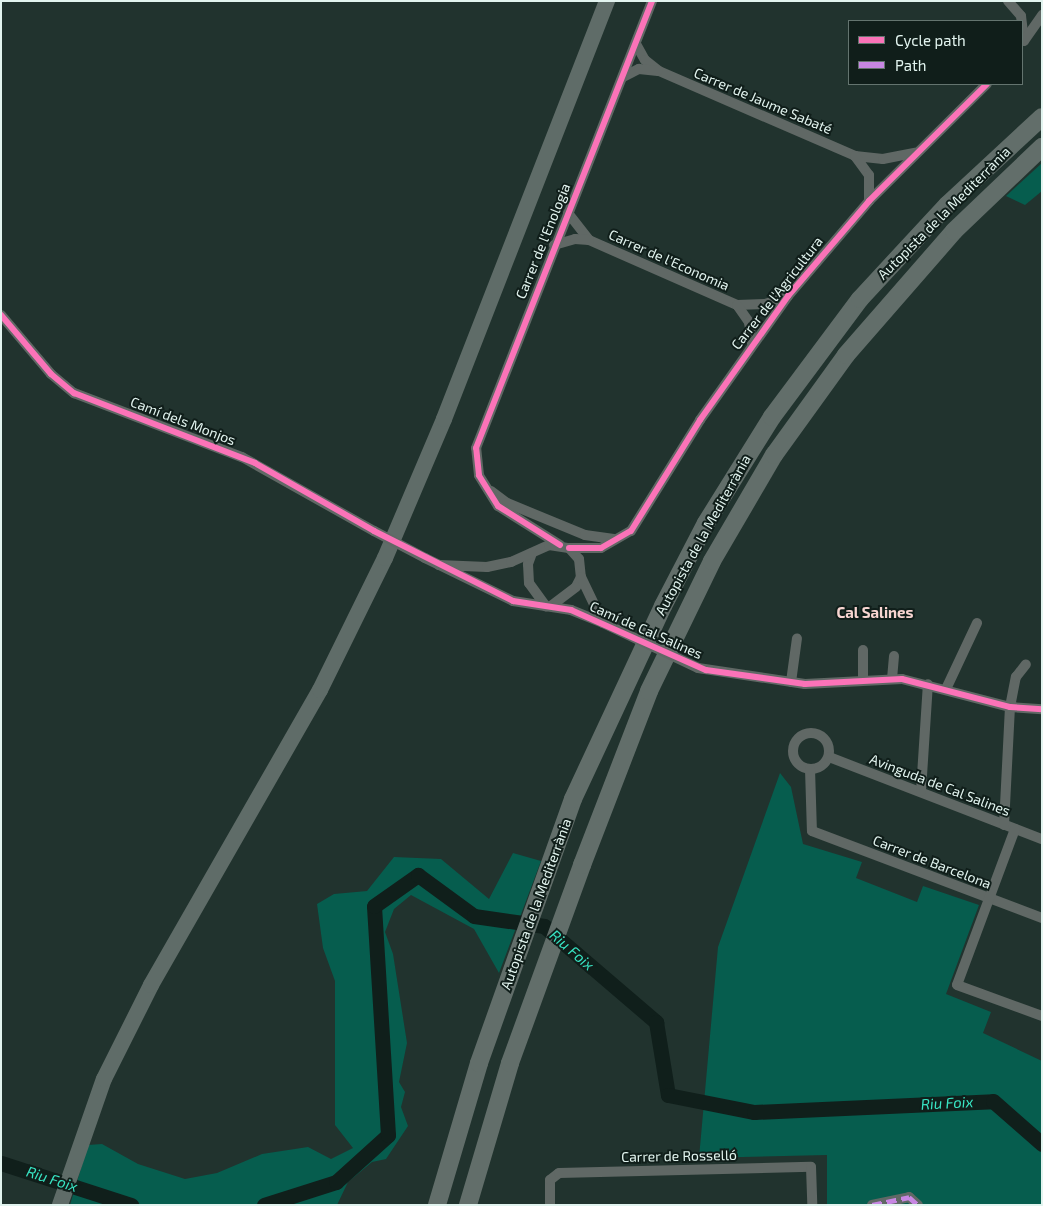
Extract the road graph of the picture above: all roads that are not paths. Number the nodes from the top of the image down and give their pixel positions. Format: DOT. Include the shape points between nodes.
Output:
graph roads {
  1 [pos="607,1"];
  2 [pos="652,1"];
  3 [pos="1008,1"];
  4 [pos="1042,16"];
  5 [pos="1021,20"];
  6 [pos="1023,43"];
  7 [pos="636,44"];
  8 [pos="659,71"];
  9 [pos="623,77"];
  10 [pos="986,85"];
  11 [pos="1042,110"];
  12 [pos="1042,117"];
  13 [pos="1042,147"];
  14 [pos="1005,149"];
  15 [pos="916,153"];
  16 [pos="855,156"];
  17 [pos="869,201"];
  18 [pos="568,213"];
  19 [pos="589,240"];
  20 [pos="554,245"];
  21 [pos="788,296"];
  22 [pos="737,306"];
  23 [pos="1,315"];
  24 [pos="752,343"];
  25 [pos="489,490"];
  26 [pos="374,531"];
  27 [pos="614,539"];
  28 [pos="565,546"];
  29 [pos="532,553"];
  30 [pos="439,565"];
  31 [pos="581,578"];
  32 [pos="548,606"];
  33 [pos="603,623"];
  34 [pos="977,623"];
  35 [pos="797,638"];
  36 [pos="863,650"];
  37 [pos="894,656"];
  38 [pos="1026,664"];
  39 [pos="892,679"];
  40 [pos="863,680"];
  41 [pos="791,682"];
  42 [pos="928,684"];
  43 [pos="946,688"];
  44 [pos="1010,707"];
  45 [pos="1042,709"];
  46 [pos="829,757"];
  47 [pos="810,769"];
  48 [pos="921,791"];
  49 [pos="1004,825"];
  50 [pos="1015,829"];
  51 [pos="1042,839"];
  52 [pos="990,899"];
  53 [pos="1042,918"];
  54 [pos="1042,1016"];
  55 [pos="60,1205"];
  56 [pos="437,1205"];
  57 [pos="468,1205"];
  58 [pos="550,1205"];
  59 [pos="812,1205"];
  60 [pos="872,1205"];
  61 [pos="918,1205"];
  1 -- 55 [label="highway" via="444,419 355,624 267,787 151,986 104,1079"];
  2 -- 7 [label="street, Carrer de l'Enologia"];
  3 -- 5 [label="street"];
  4 -- 6 [label="street"];
  7 -- 8 [label="street, Carrer de Jaume Sabaté" via="645,60"];
  7 -- 9 [label="street, Carrer de l'Enologia"];
  8 -- 9 [label="street, Carrer de Jaume Sabaté" via="639,69"];
  8 -- 16 [label="street, Carrer de Jaume Sabaté"];
  9 -- 18 [label="street, Carrer de l'Enologia"];
  10 -- 15 [label="street, Carrer de l'Agricultura"];
  11 -- 14 [label="highway"];
  12 -- 14 [label="highway, Autopista de la Mediterrània"];
  13 -- 57 [label="highway, Autopista de la Mediterrània" via="954,231 897,293 821,388 752,490 697,590 649,691 568,906 510,1063"];
  14 -- 56 [label="highway, Autopista de la Mediterrània" via="916,236 860,299 749,451 694,546 641,650 573,799 479,1063"];
  15 -- 16 [label="street, Carrer de Jaume Sabaté" via="883,159"];
  15 -- 17 [label="street, Carrer de l'Agricultura"];
  16 -- 17 [label="street" via="869,175"];
  17 -- 21 [label="street, Carrer de l'Agricultura"];
  18 -- 19 [label="street, Carrer de l'Economia"];
  18 -- 20 [label="street, Carrer de l'Enologia"];
  19 -- 20 [label="street, Carrer de l'Economia" via="575,239"];
  19 -- 22 [label="street, Carrer de l'Economia"];
  20 -- 25 [label="street, Carrer de l'Enologia" via="476,448 476,464"];
  21 -- 22 [label="street, Carrer de l'Economia" via="765,304"];
  21 -- 24 [label="street, Carrer de l'Agricultura"];
  22 -- 24 [label="street, Carrer de l'Economia" via="749,322"];
  23 -- 26 [label="street, Camí dels Monjos" via="51,374 74,393 248,460"];
  24 -- 27 [label="street, Carrer de l'Agricultura" via="700,420 644,513 631,531"];
  25 -- 27 [label="street" via="507,503 585,535"];
  25 -- 28 [label="street, Carrer de l'Enologia" via="498,506"];
  26 -- 30 [label="street, Camí de Cal Salines, bridge"];
  27 -- 28 [label="street, Carrer de l'Agricultura" via="601,548"];
  28 -- 29 [label="street" via="549,545"];
  28 -- 31 [label="street" via="579,559"];
  29 -- 30 [label="street" via="487,567"];
  29 -- 32 [label="street" via="528,564 529,583"];
  30 -- 32 [label="street, Camí de Cal Salines" via="513,601"];
  31 -- 32 [label="street" via="576,587"];
  31 -- 33 [label="street"];
  32 -- 33 [label="street, Camí de Cal Salines" via="571,610"];
  33 -- 41 [label="street, Camí de Cal Salines, bridge" via="698,668"];
  34 -- 43 [label="street"];
  35 -- 41 [label="street"];
  36 -- 40 [label="street"];
  37 -- 39 [label="street"];
  38 -- 44 [label="street" via="1016,677"];
  39 -- 40 [label="street, Camí de Cal Salines"];
  39 -- 42 [label="street, Camí de Cal Salines"];
  40 -- 41 [label="street, Camí de Cal Salines"];
  42 -- 43 [label="street, Camí de Cal Salines"];
  42 -- 48 [label="street"];
  43 -- 44 [label="street, Camí de Cal Salines"];
  44 -- 45 [label="street, Camí de Cal Salines"];
  44 -- 49 [label="street"];
  46 -- 47 [label="street" via="818,768"];
  46 -- 47 [label="street" via="830,750 823,738 817,734 803,735 794,746 793,754 796,762"];
  46 -- 48 [label="street, Avinguda de Cal Salines"];
  47 -- 52 [label="street, Carrer de Barcelona" via="812,831"];
  48 -- 49 [label="street, Avinguda de Cal Salines"];
  49 -- 50 [label="street, Avinguda de Cal Salines"];
  50 -- 51 [label="street, Avinguda de Cal Salines"];
  50 -- 52 [label="street"];
  52 -- 53 [label="street, Carrer de Barcelona"];
  52 -- 54 [label="street" via="957,985"];
  58 -- 59 [label="street, Carrer de Rosselló" via="550,1180 559,1173 812,1167"];
  60 -- 61 [label="street" via="909,1197"];
}
